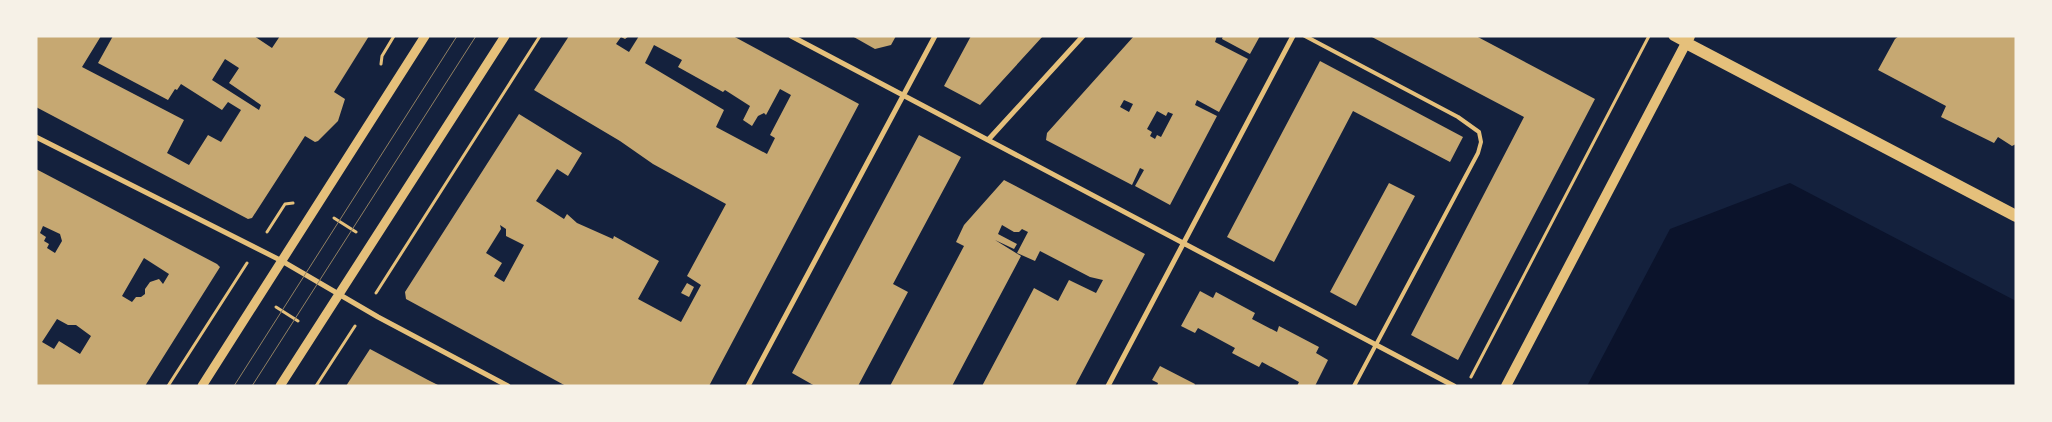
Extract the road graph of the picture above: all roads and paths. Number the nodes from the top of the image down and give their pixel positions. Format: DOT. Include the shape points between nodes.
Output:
graph roads {
  1 [pos="425,36"];
  2 [pos="505,36"];
  3 [pos="540,36"];
  4 [pos="791,36"];
  5 [pos="935,36"];
  6 [pos="1084,36"];
  7 [pos="1293,36"];
  8 [pos="1305,36"];
  9 [pos="1649,36"];
  10 [pos="1673,36"];
  11 [pos="1687,39"];
  12 [pos="903,95"];
  13 [pos="36,137"];
  14 [pos="988,140"];
  15 [pos="316,207"];
  16 [pos="2016,216"];
  17 [pos="372,242"];
  18 [pos="1184,243"];
  19 [pos="282,261"];
  20 [pos="235,281"];
  21 [pos="340,294"];
  22 [pos="258,296"];
  23 [pos="365,310"];
  24 [pos="315,332"];
  25 [pos="1376,345"];
  26 [pos="341,348"];
  27 [pos="202,386"];
  28 [pos="280,386"];
  29 [pos="316,386"];
  30 [pos="508,386"];
  31 [pos="748,386"];
  32 [pos="1108,386"];
  33 [pos="1354,386"];
  34 [pos="1454,386"];
  35 [pos="1466,386"];
  36 [pos="1506,386"];
  1 -- 15 [label="street"];
  2 -- 17 [label="street"];
  3 -- 23 [label="path"];
  4 -- 12 [label="street"];
  5 -- 12 [label="street"];
  6 -- 14 [label="street"];
  7 -- 18 [label="street"];
  8 -- 25 [label="lane" via="1458,117 1479,132 1478,153"];
  9 -- 35 [label="path"];
  10 -- 11 [label="street"];
  11 -- 16 [label="main road"];
  11 -- 36 [label="main road"];
  12 -- 14 [label="street"];
  12 -- 31 [label="street"];
  13 -- 19 [label="street"];
  14 -- 18 [label="street"];
  15 -- 17 [label="path"];
  15 -- 19 [label="street"];
  17 -- 21 [label="street"];
  18 -- 25 [label="street"];
  18 -- 32 [label="street"];
  19 -- 21 [label="street"];
  19 -- 22 [label="street"];
  20 -- 22 [label="path"];
  21 -- 23 [label="street"];
  21 -- 24 [label="street"];
  22 -- 24 [label="path"];
  22 -- 27 [label="street"];
  23 -- 26 [label="path"];
  23 -- 30 [label="street"];
  24 -- 26 [label="path"];
  24 -- 28 [label="street"];
  25 -- 33 [label="lane"];
  25 -- 34 [label="street"];
  26 -- 29 [label="path"];
}
